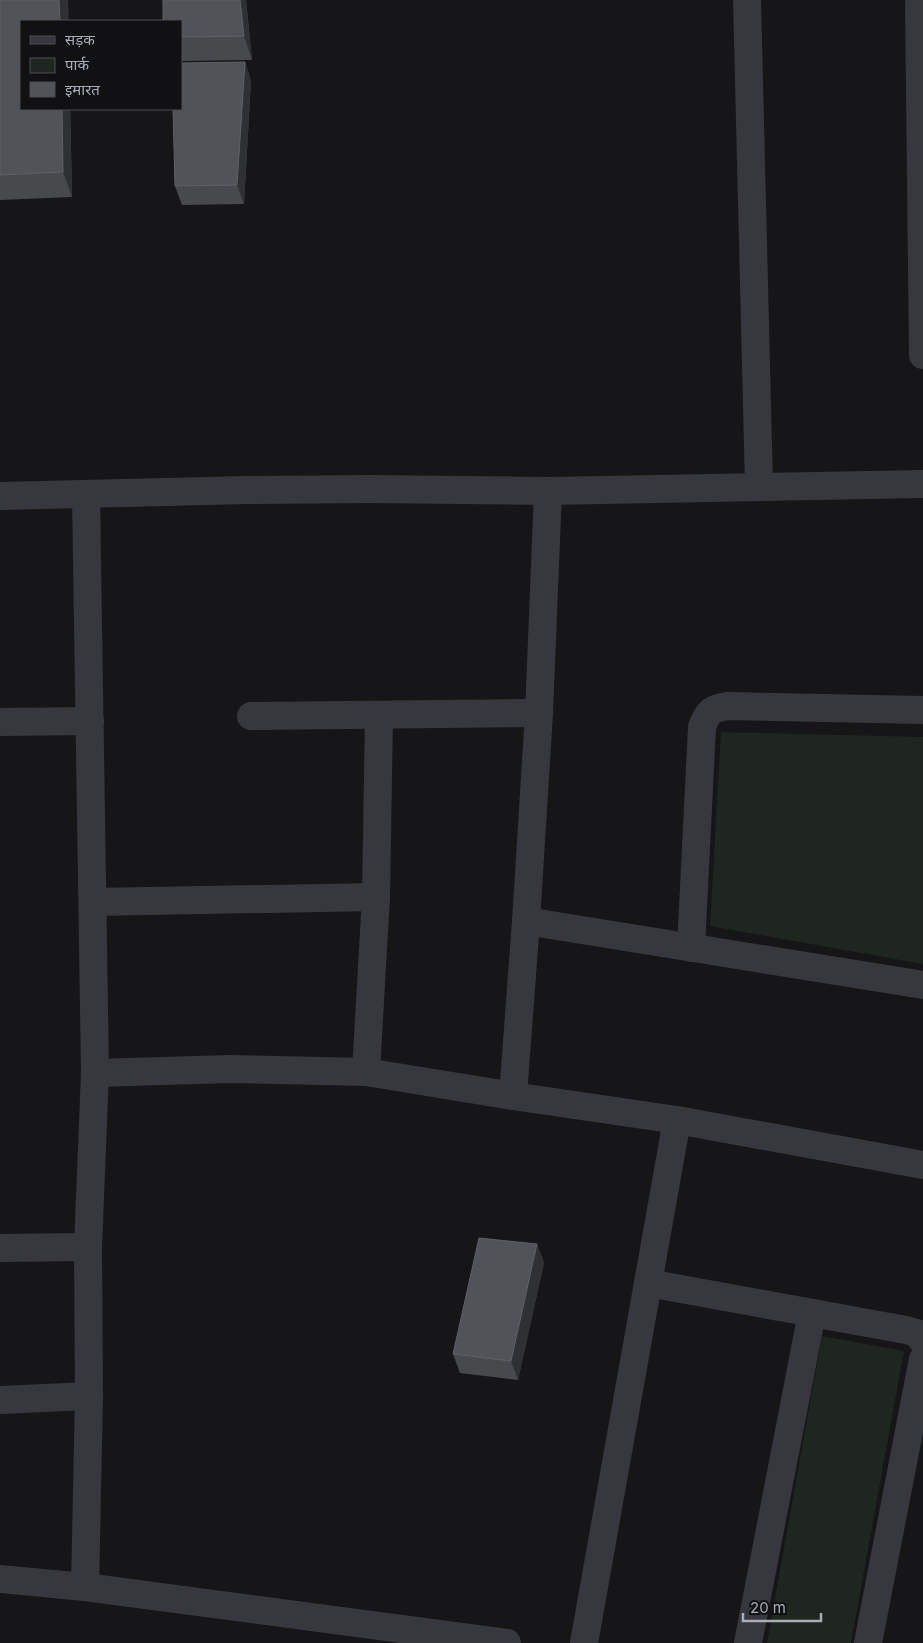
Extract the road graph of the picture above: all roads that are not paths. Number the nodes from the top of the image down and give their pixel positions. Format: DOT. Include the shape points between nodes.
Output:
graph roads {
  1 [pos="747,0"];
  2 [pos="919,0"];
  3 [pos="923,355"];
  4 [pos="923,484"];
  5 [pos="759,486"];
  6 [pos="548,490"];
  7 [pos="86,495"];
  8 [pos="0,496"];
  9 [pos="923,710"];
  10 [pos="539,713"];
  11 [pos="379,715"];
  12 [pos="251,716"];
  13 [pos="90,721"];
  14 [pos="0,722"];
  15 [pos="376,897"];
  16 [pos="93,902"];
  17 [pos="526,921"];
  18 [pos="691,948"];
  19 [pos="923,985"];
  20 [pos="366,1072"];
  21 [pos="95,1074"];
  22 [pos="513,1096"];
  23 [pos="677,1120"];
  24 [pos="923,1165"];
  25 [pos="88,1247"];
  26 [pos="0,1248"];
  27 [pos="648,1283"];
  28 [pos="812,1313"];
  29 [pos="923,1341"];
  30 [pos="923,1358"];
  31 [pos="89,1396"];
  32 [pos="0,1400"];
  33 [pos="0,1579"];
  34 [pos="85,1587"];
  35 [pos="507,1643"];
  36 [pos="584,1643"];
  37 [pos="748,1643"];
  38 [pos="868,1643"];
  1 -- 5 [label="street"];
  2 -- 3 [label="street"];
  4 -- 5 [label="street"];
  5 -- 6 [label="street"];
  6 -- 7 [label="street" via="247,490"];
  6 -- 10 [label="street"];
  7 -- 8 [label="street"];
  7 -- 13 [label="street"];
  9 -- 18 [label="street" via="714,708 702,728"];
  10 -- 11 [label="street"];
  10 -- 17 [label="street"];
  11 -- 12 [label="street"];
  11 -- 15 [label="street"];
  13 -- 14 [label="street"];
  13 -- 16 [label="street"];
  15 -- 16 [label="street"];
  15 -- 20 [label="street"];
  16 -- 21 [label="street"];
  17 -- 18 [label="street"];
  17 -- 22 [label="street"];
  18 -- 19 [label="street"];
  20 -- 21 [label="street" via="230,1069"];
  20 -- 22 [label="street"];
  21 -- 25 [label="street"];
  22 -- 23 [label="street"];
  23 -- 24 [label="street"];
  23 -- 27 [label="street"];
  25 -- 26 [label="street"];
  25 -- 31 [label="street"];
  27 -- 28 [label="street"];
  27 -- 36 [label="street"];
  28 -- 29 [label="street" via="906,1330 917,1333"];
  28 -- 37 [label="street"];
  30 -- 38 [label="street"];
  31 -- 32 [label="street"];
  31 -- 34 [label="street"];
  33 -- 34 [label="street"];
  34 -- 35 [label="street"];
}
